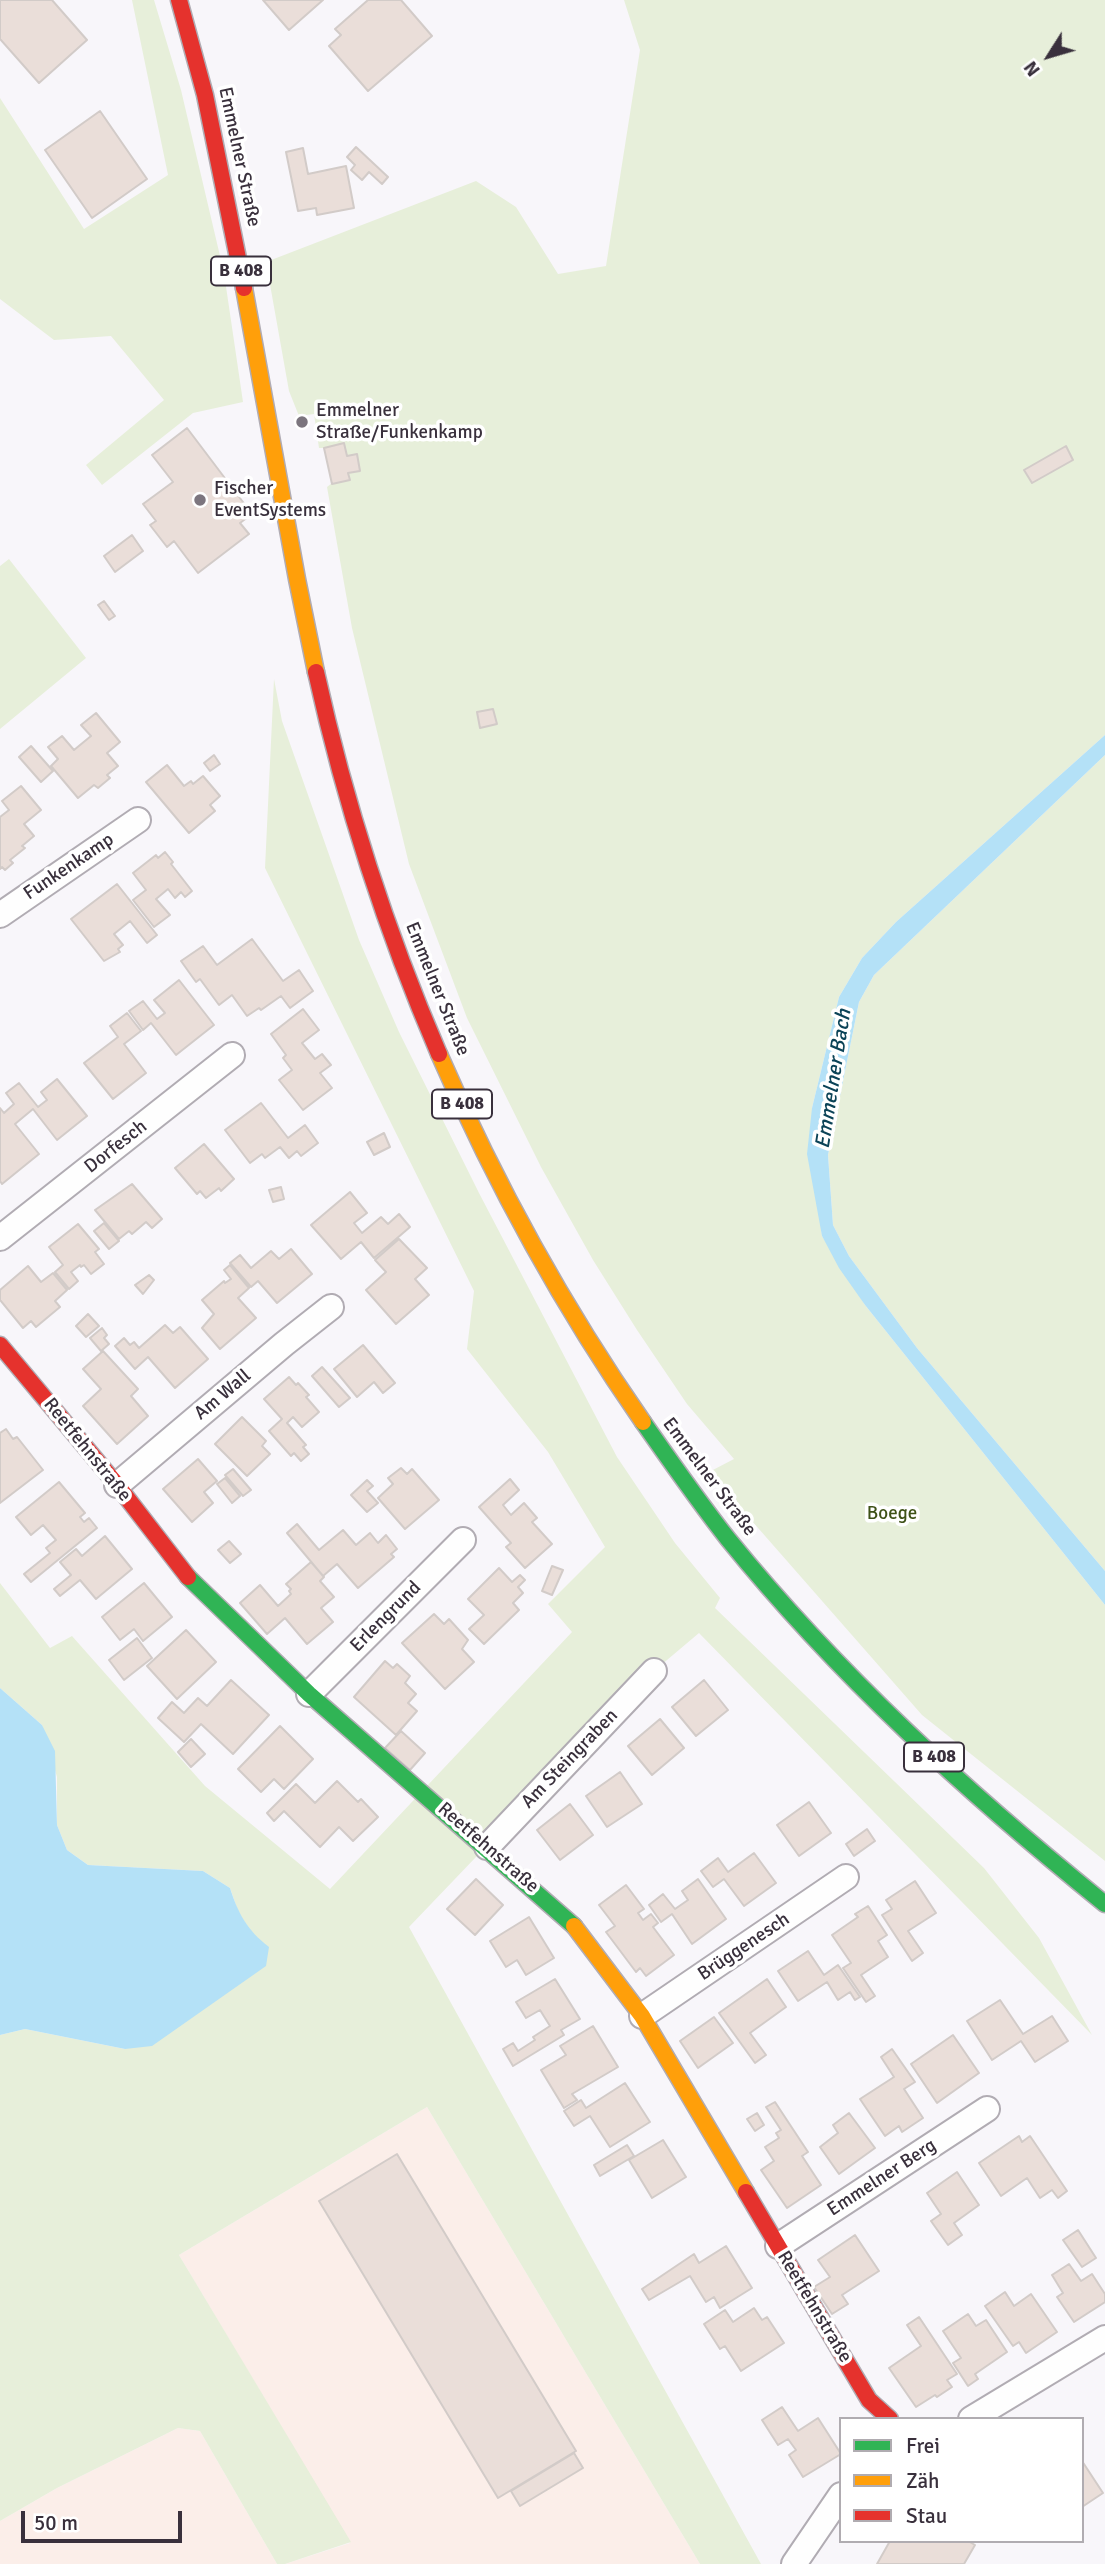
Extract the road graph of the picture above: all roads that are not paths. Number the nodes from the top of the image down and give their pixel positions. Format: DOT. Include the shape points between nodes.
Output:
graph roads {
  1 [pos="179,0"];
  2 [pos="138,820"];
  3 [pos="0,915"];
  4 [pos="232,1055"];
  5 [pos="0,1238"];
  6 [pos="331,1307"];
  7 [pos="0,1345"];
  8 [pos="117,1485"];
  9 [pos="463,1541"];
  10 [pos="654,1671"];
  11 [pos="309,1693"];
  12 [pos="486,1847"];
  13 [pos="846,1877"];
  14 [pos="1105,1904"];
  15 [pos="642,2016"];
  16 [pos="987,2109"];
  17 [pos="778,2246"];
  18 [pos="1105,2338"];
  19 [pos="888,2417"];
  20 [pos="974,2417"];
  21 [pos="839,2499"];
  22 [pos="794,2564"];
  1 -- 14 [label="main road, Emmelner Straße / B 408" via="197,59 232,225 296,572 348,806 415,995 470,1122 541,1264 629,1406 726,1536 842,1667 956,1779"];
  2 -- 3 [label="street, Funkenkamp"];
  4 -- 5 [label="street, Dorfesch"];
  6 -- 8 [label="street, Am Wall"];
  7 -- 8 [label="main road, Reetfehnstraße"];
  8 -- 11 [label="main road, Reetfehnstraße" via="192,1581"];
  9 -- 11 [label="street, Erlengrund"];
  10 -- 12 [label="street, Am Steingraben"];
  11 -- 12 [label="main road, Reetfehnstraße"];
  12 -- 15 [label="main road, Reetfehnstraße" via="569,1919"];
  13 -- 15 [label="street, Brüggenesch"];
  15 -- 17 [label="main road, Reetfehnstraße"];
  16 -- 17 [label="street, Emmelner Berg"];
  17 -- 19 [label="main road, Reetfehnstraße" via="869,2400"];
  18 -- 20 [label="street"];
  21 -- 22 [label="street"];
}
